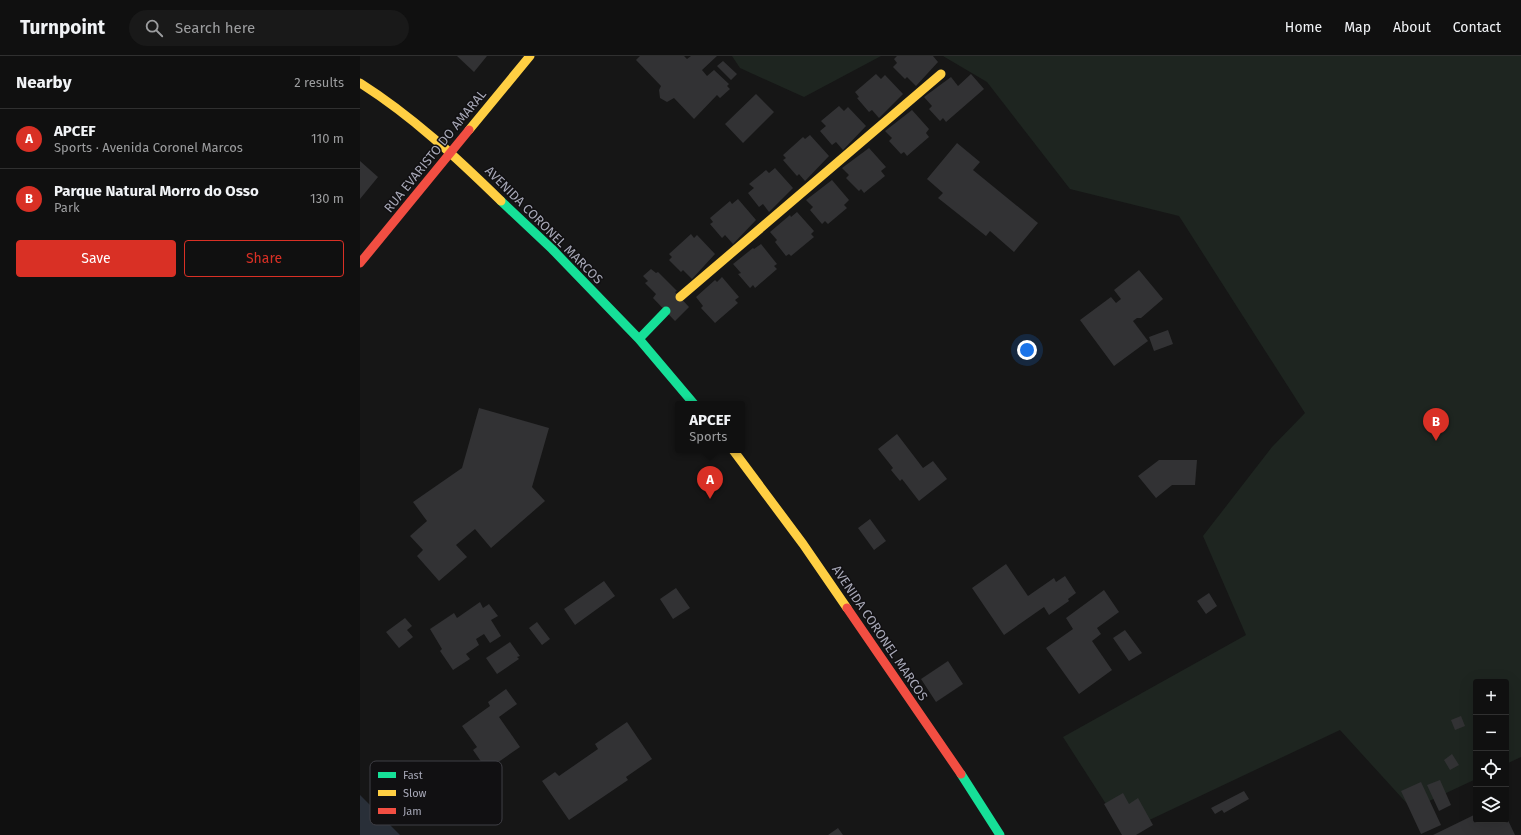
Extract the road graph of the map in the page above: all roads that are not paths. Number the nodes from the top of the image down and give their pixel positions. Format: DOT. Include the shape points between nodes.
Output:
graph roads {
  1 [pos="530,56"];
  2 [pos="941,74"];
  3 [pos="360,83"];
  4 [pos="451,152"];
  5 [pos="360,263"];
  6 [pos="680,297"];
  7 [pos="666,311"];
  8 [pos="639,339"];
  9 [pos="691,401"];
  10 [pos="734,453"];
  11 [pos="1000,835"];
  1 -- 4 [label="main road, RUA EVARISTO DO AMARAL"];
  2 -- 6 [label="main road"];
  3 -- 4 [label="main road, AVENIDA CORONEL MARCOS" via="385,99"];
  4 -- 5 [label="main road, RUA EVARISTO DO AMARAL"];
  4 -- 8 [label="main road, AVENIDA CORONEL MARCOS" via="552,249"];
  7 -- 8 [label="main road"];
  8 -- 9 [label="main road, AVENIDA CORONEL MARCOS"];
  10 -- 11 [label="main road, AVENIDA CORONEL MARCOS" via="803,544 947,752"];
}
